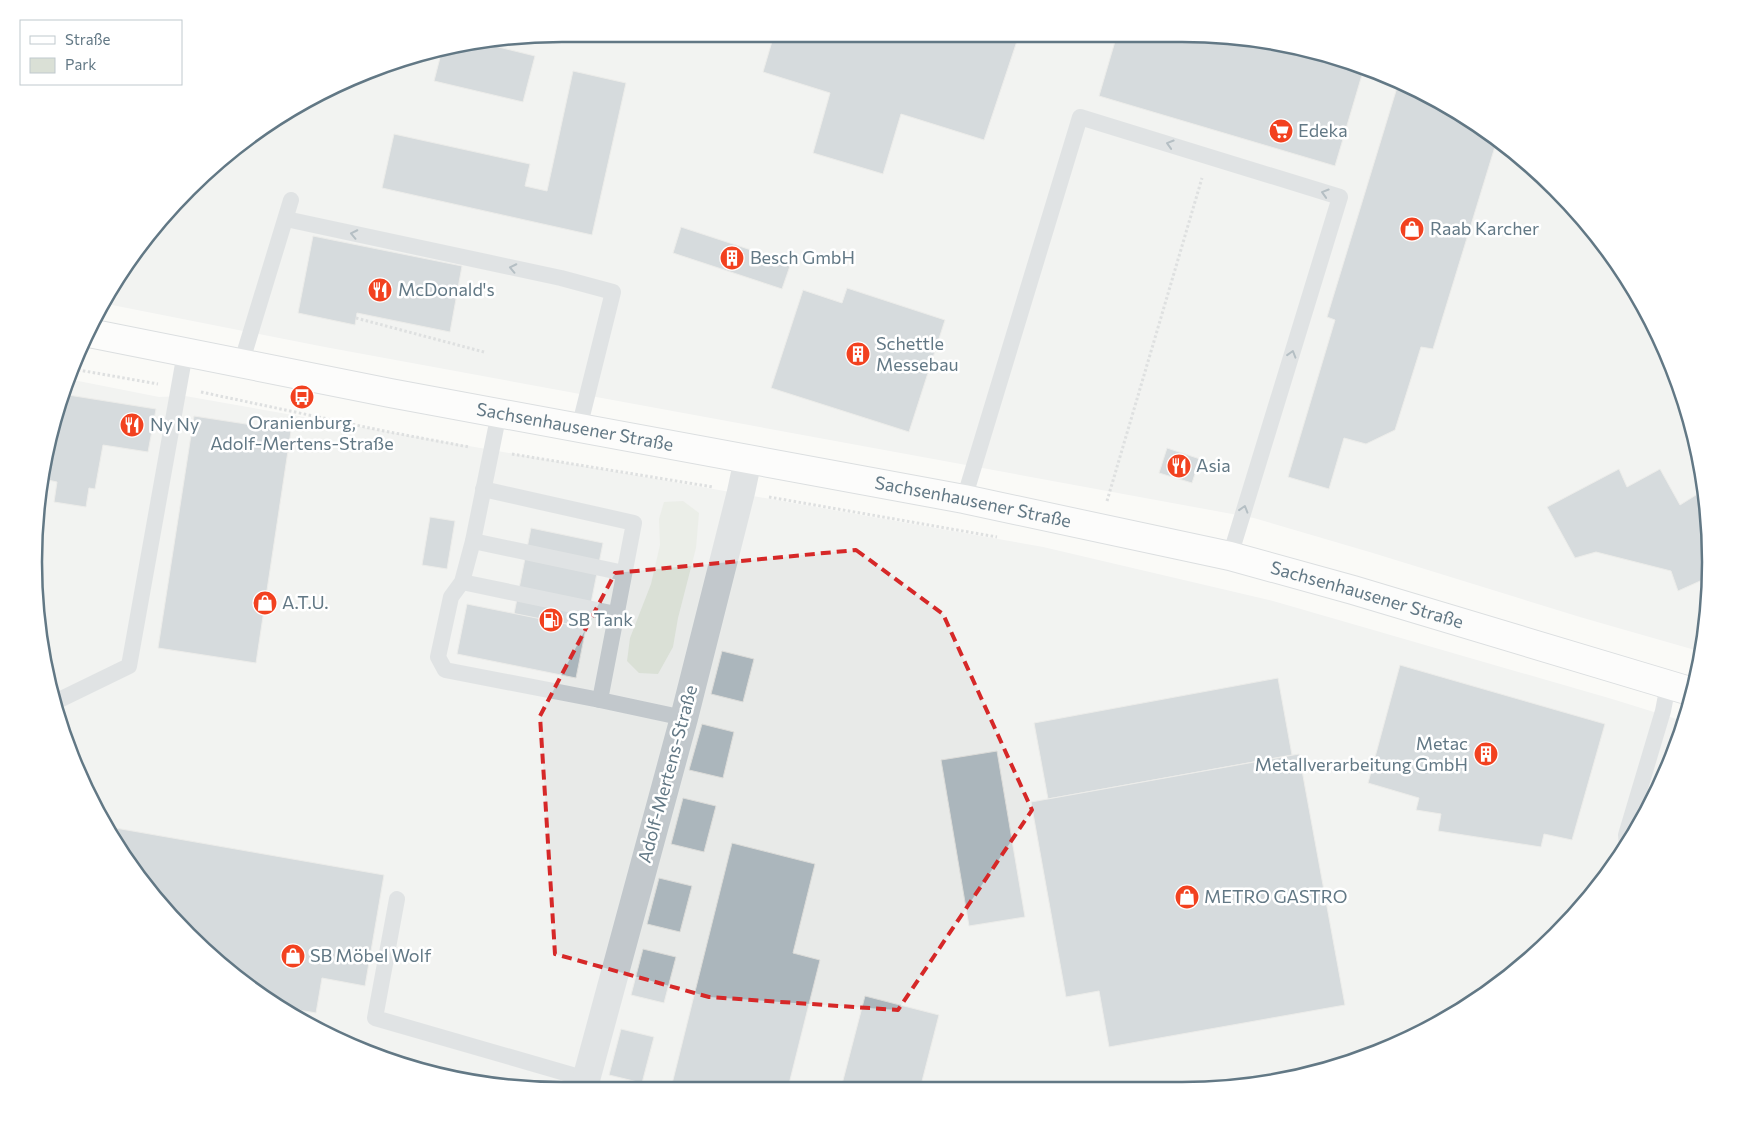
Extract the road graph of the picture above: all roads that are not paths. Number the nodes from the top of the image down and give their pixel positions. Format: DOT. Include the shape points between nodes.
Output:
graph roads {
  1 [pos="292,200"];
  2 [pos="286,219"];
  3 [pos="95,334"];
  4 [pos="185,353"];
  5 [pos="241,364"];
  6 [pos="499,413"];
  7 [pos="579,428"];
  8 [pos="748,459"];
  9 [pos="483,489"];
  10 [pos="964,500"];
  11 [pos="472,541"];
  12 [pos="1230,556"];
  13 [pos="624,574"];
  14 [pos="462,582"];
  15 [pos="616,614"];
  16 [pos="1680,689"];
  17 [pos="61,700"];
  18 [pos="600,700"];
  19 [pos="684,718"];
  20 [pos="1627,832"];
  21 [pos="397,899"];
  22 [pos="582,1082"];
  23 [pos="585,1082"];
  1 -- 2 [label="lane"];
  2 -- 5 [label="lane"];
  7 -- 2 [label="lane, one-way" via="613,292"];
  3 -- 4 [label="main road, Sachsenhausener Straße"];
  4 -- 5 [label="main road, Sachsenhausener Straße"];
  4 -- 17 [label="lane" via="129,666"];
  5 -- 6 [label="main road, Sachsenhausener Straße"];
  6 -- 7 [label="main road, Sachsenhausener Straße"];
  6 -- 9 [label="lane"];
  7 -- 8 [label="main road, Sachsenhausener Straße"];
  8 -- 10 [label="main road, Sachsenhausener Straße"];
  8 -- 19 [label="street, Adolf-Mertens-Straße"];
  9 -- 11 [label="lane"];
  9 -- 13 [label="lane" via="634,523"];
  10 -- 12 [label="main road, Sachsenhausener Straße"];
  12 -- 10 [label="lane, one-way" via="1340,197 1080,117"];
  11 -- 13 [label="lane"];
  11 -- 14 [label="lane"];
  12 -- 16 [label="main road, Sachsenhausener Straße"];
  13 -- 15 [label="lane"];
  14 -- 15 [label="lane"];
  14 -- 18 [label="lane" via="451,597 438,657 445,670"];
  15 -- 18 [label="lane"];
  16 -- 20 [label="lane" via="1663,711"];
  18 -- 19 [label="lane"];
  19 -- 23 [label="street, Adolf-Mertens-Straße"];
  21 -- 22 [label="lane" via="375,1018"];
}
